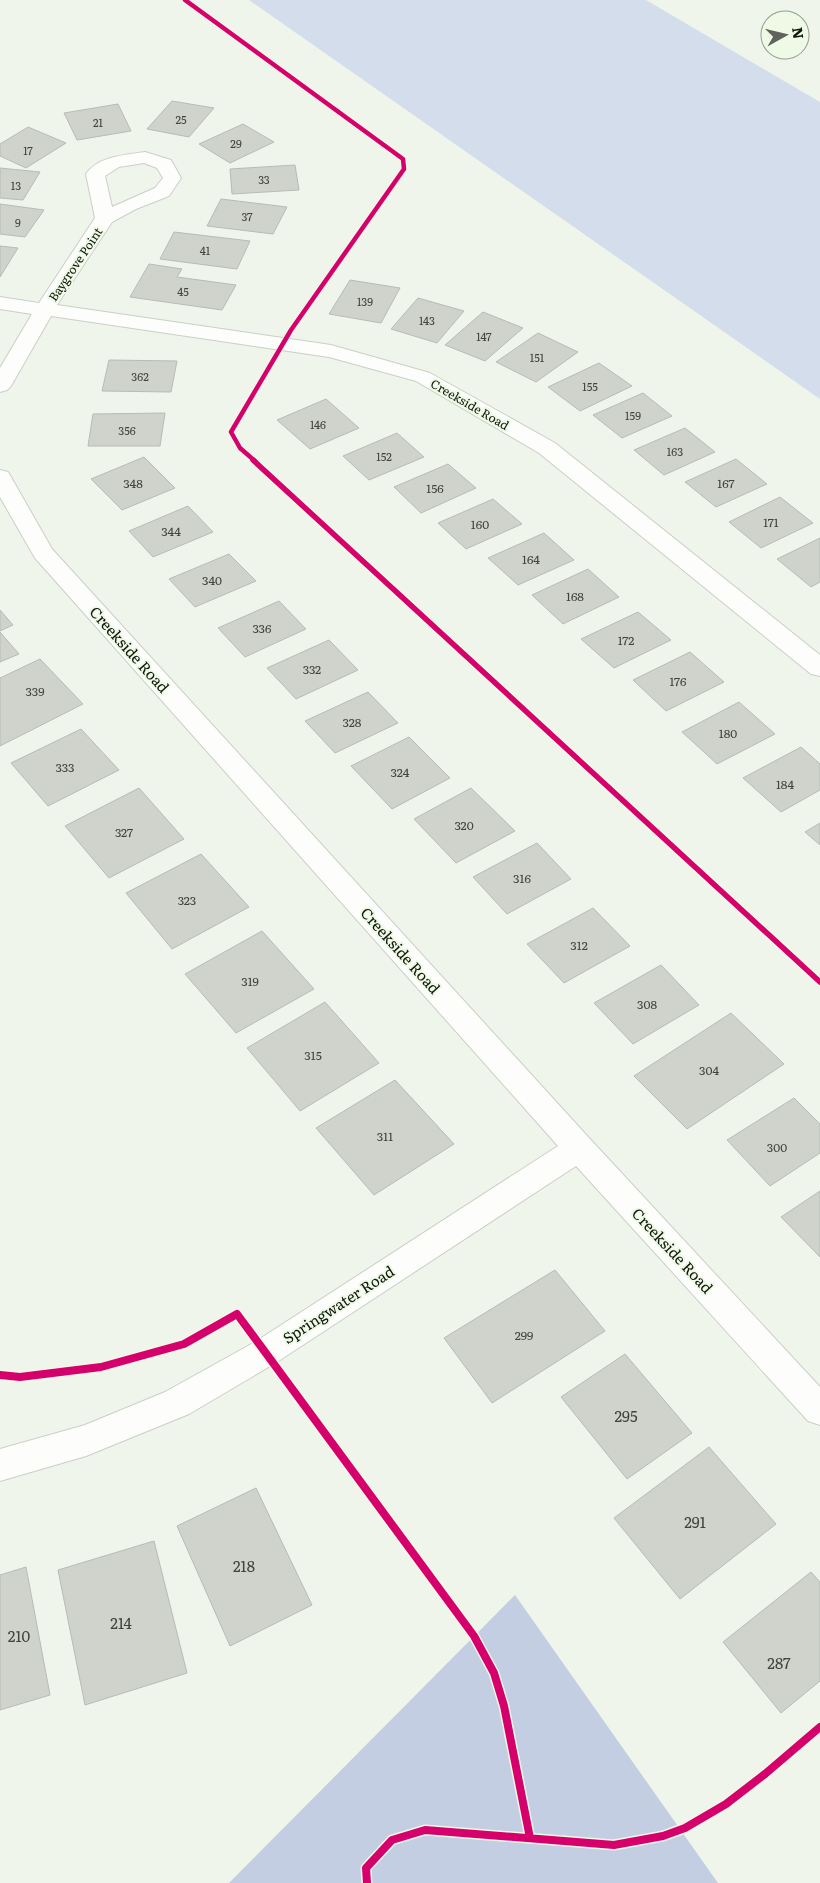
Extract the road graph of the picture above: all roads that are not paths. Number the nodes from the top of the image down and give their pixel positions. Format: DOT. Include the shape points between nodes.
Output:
graph roads {
  1 [pos="105,218"];
  2 [pos="0,303"];
  3 [pos="44,309"];
  4 [pos="0,386"];
  5 [pos="0,477"];
  6 [pos="820,668"];
  7 [pos="579,1148"];
  8 [pos="820,1410"];
  9 [pos="0,1466"];
  1 -- 3 [label="street, Baygrove Point"];
  2 -- 3 [label="street, Creekside Road"];
  3 -- 4 [label="street"];
  3 -- 6 [label="street, Creekside Road" via="331,351 423,377 547,448"];
  5 -- 7 [label="street, Creekside Road" via="43,553"];
  7 -- 8 [label="street, Creekside Road"];
  7 -- 9 [label="street, Springwater Road" via="266,1352 177,1403 86,1440"];
}
